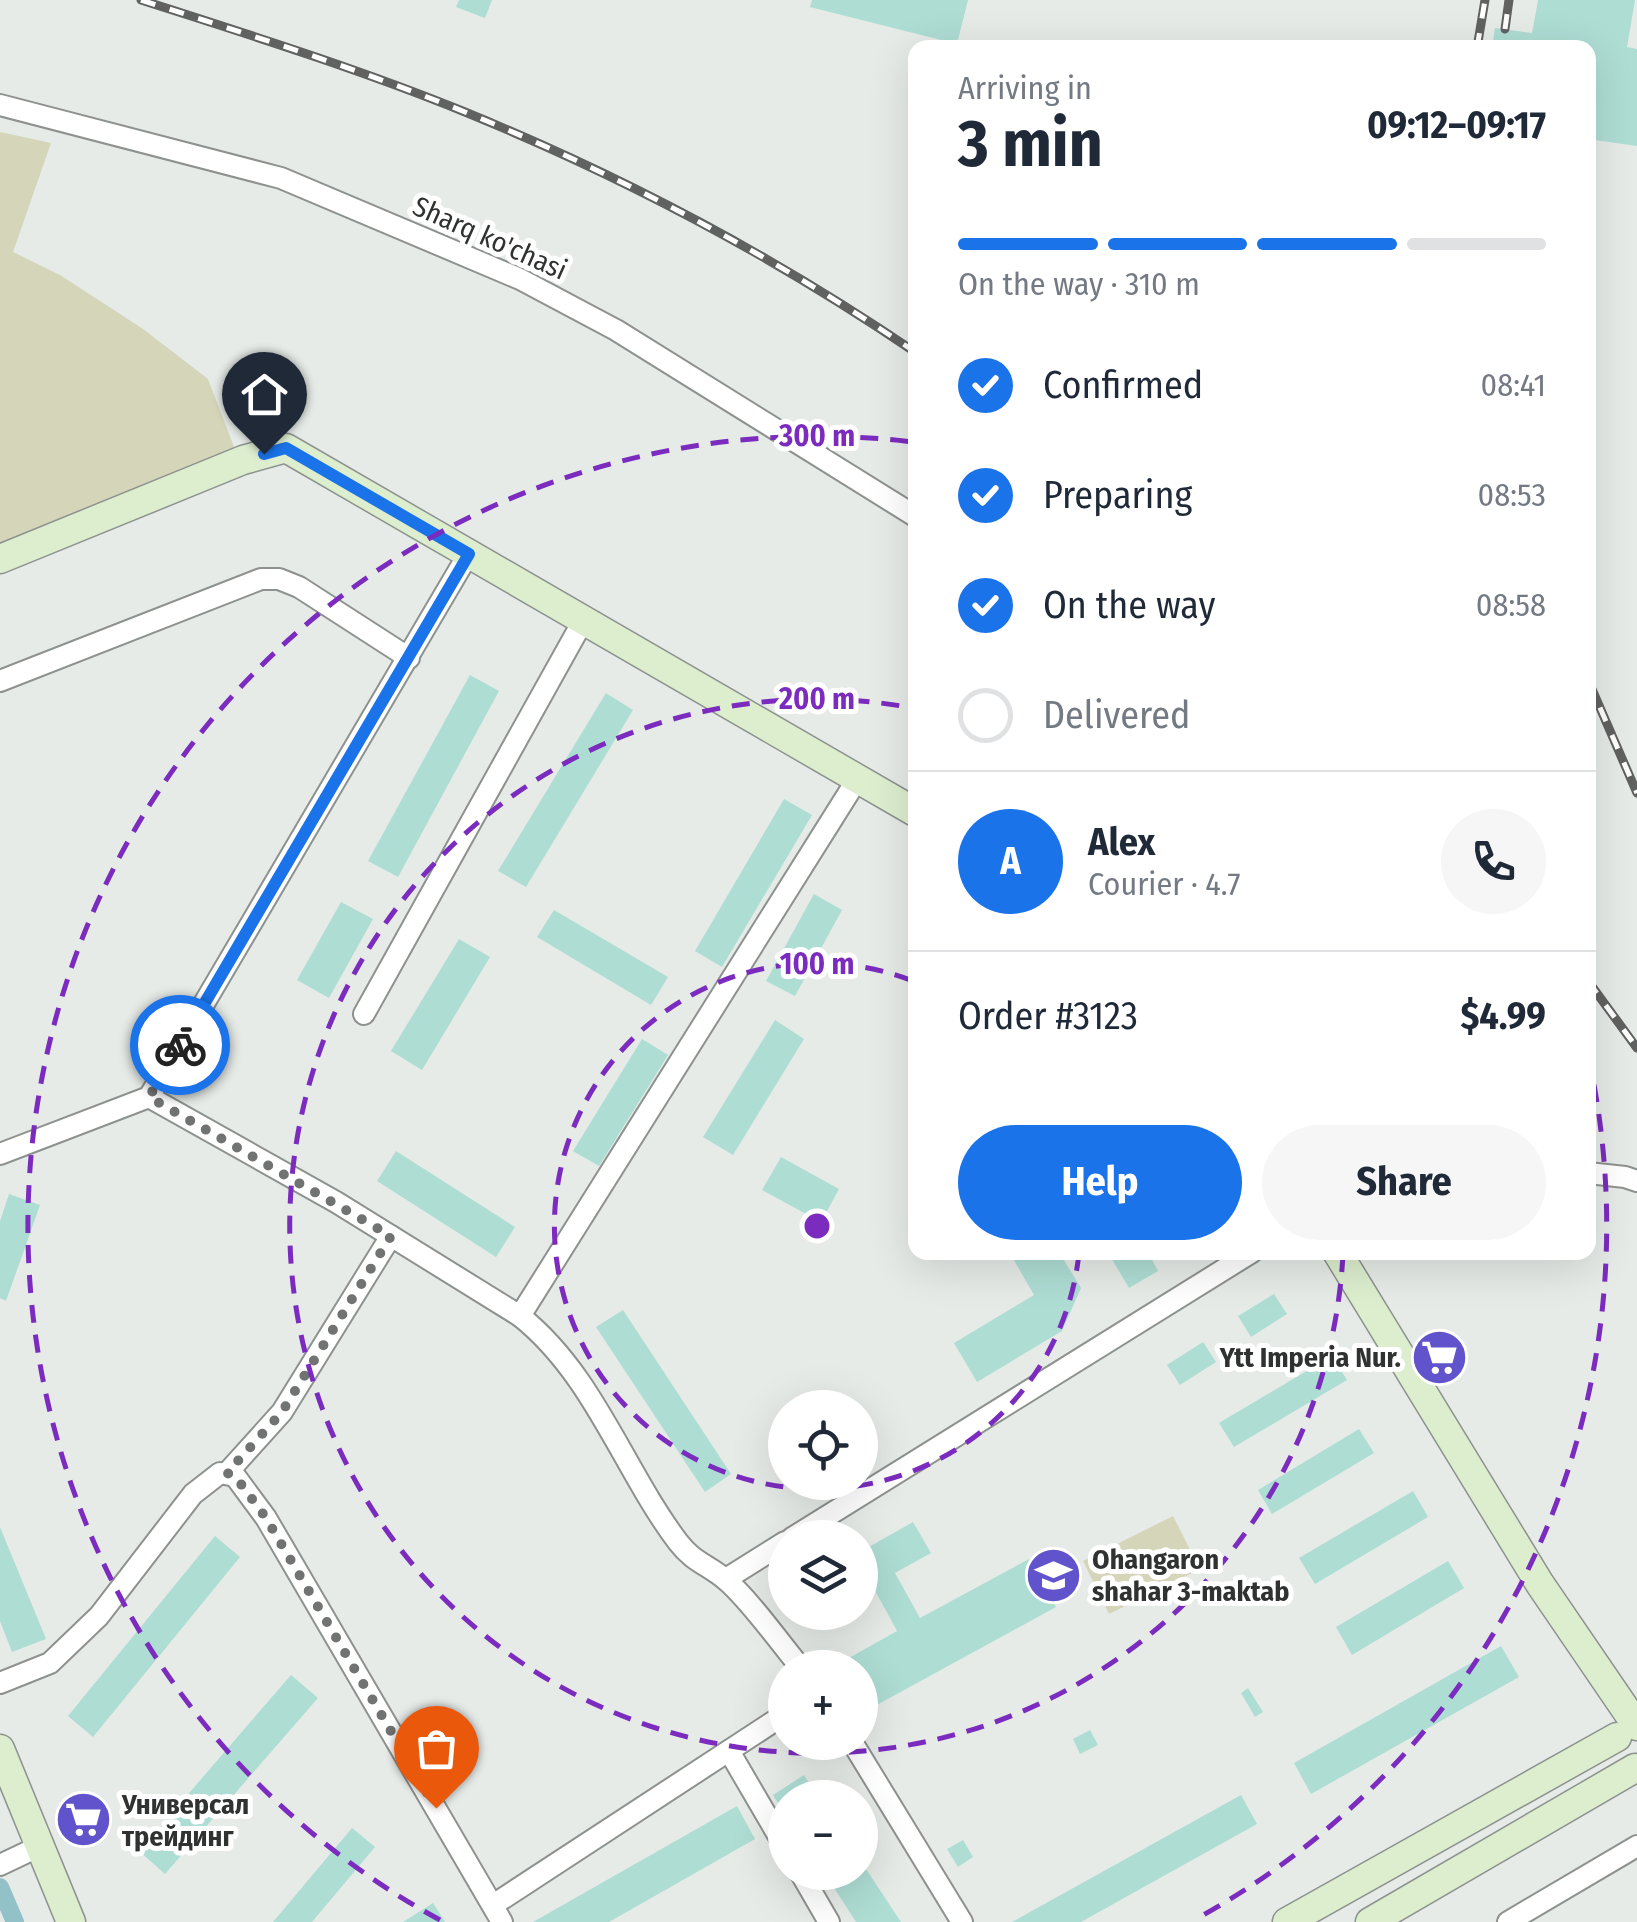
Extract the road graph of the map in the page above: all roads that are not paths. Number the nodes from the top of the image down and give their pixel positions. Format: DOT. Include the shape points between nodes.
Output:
graph roads {
  1 [pos="0,105"];
  2 [pos="908,512"];
  3 [pos="469,554"];
  4 [pos="0,559"];
  5 [pos="584,621"];
  6 [pos="409,658"];
  7 [pos="0,681"];
  8 [pos="858,778"];
  9 [pos="908,808"];
  10 [pos="364,1014"];
  11 [pos="149,1097"];
  12 [pos="0,1154"];
  13 [pos="1596,1174"];
  14 [pos="1637,1181"];
  15 [pos="391,1236"];
  16 [pos="1239,1260"];
  17 [pos="1342,1260"];
  18 [pos="520,1316"];
  19 [pos="227,1473"];
  20 [pos="821,1520"];
  21 [pos="768,1553"];
  22 [pos="726,1579"];
  23 [pos="786,1650"];
  24 [pos="0,1682"];
  25 [pos="768,1725"];
  26 [pos="1627,1732"];
  27 [pos="0,1748"];
  28 [pos="728,1751"];
  29 [pos="863,1760"];
  30 [pos="1635,1768"];
  31 [pos="768,1819"];
  32 [pos="40,1846"];
  33 [pos="1637,1846"];
  34 [pos="7,1862"];
  35 [pos="810,1890"];
  36 [pos="497,1914"];
  37 [pos="72,1922"];
  38 [pos="829,1922"];
  39 [pos="962,1922"];
  40 [pos="1287,1922"];
  41 [pos="1370,1922"];
  42 [pos="1508,1922"];
  1 -- 2 [label="street, Sharq ko'chasi" via="281,178 520,279 616,330"];
  3 -- 4 [label="main road" via="286,448"];
  3 -- 5 [label="main road"];
  3 -- 6 [label="street"];
  5 -- 8 [label="main road"];
  5 -- 10 [label="street"];
  6 -- 7 [label="street" via="299,587 261,579"];
  6 -- 11 [label="street"];
  8 -- 9 [label="main road"];
  8 -- 18 [label="street"];
  11 -- 12 [label="street"];
  11 -- 15 [label="street"];
  13 -- 14 [label="street"];
  15 -- 18 [label="street"];
  15 -- 19 [label="street" via="282,1412"];
  16 -- 20 [label="street"];
  17 -- 26 [label="main road"];
  18 -- 22 [label="street" via="548,1338 599,1409 679,1542 700,1565"];
  19 -- 24 [label="street" via="194,1494 99,1616 50,1664"];
  19 -- 36 [label="street" via="266,1518"];
  21 -- 22 [label="street"];
  22 -- 23 [label="street"];
  25 -- 28 [label="street"];
  26 -- 40 [label="main road"];
  27 -- 32 [label="main road"];
  28 -- 31 [label="street"];
  28 -- 36 [label="street"];
  29 -- 39 [label="street"];
  30 -- 41 [label="main road"];
  32 -- 34 [label="street"];
  32 -- 37 [label="main road"];
  33 -- 42 [label="street"];
  35 -- 38 [label="street"];
}
